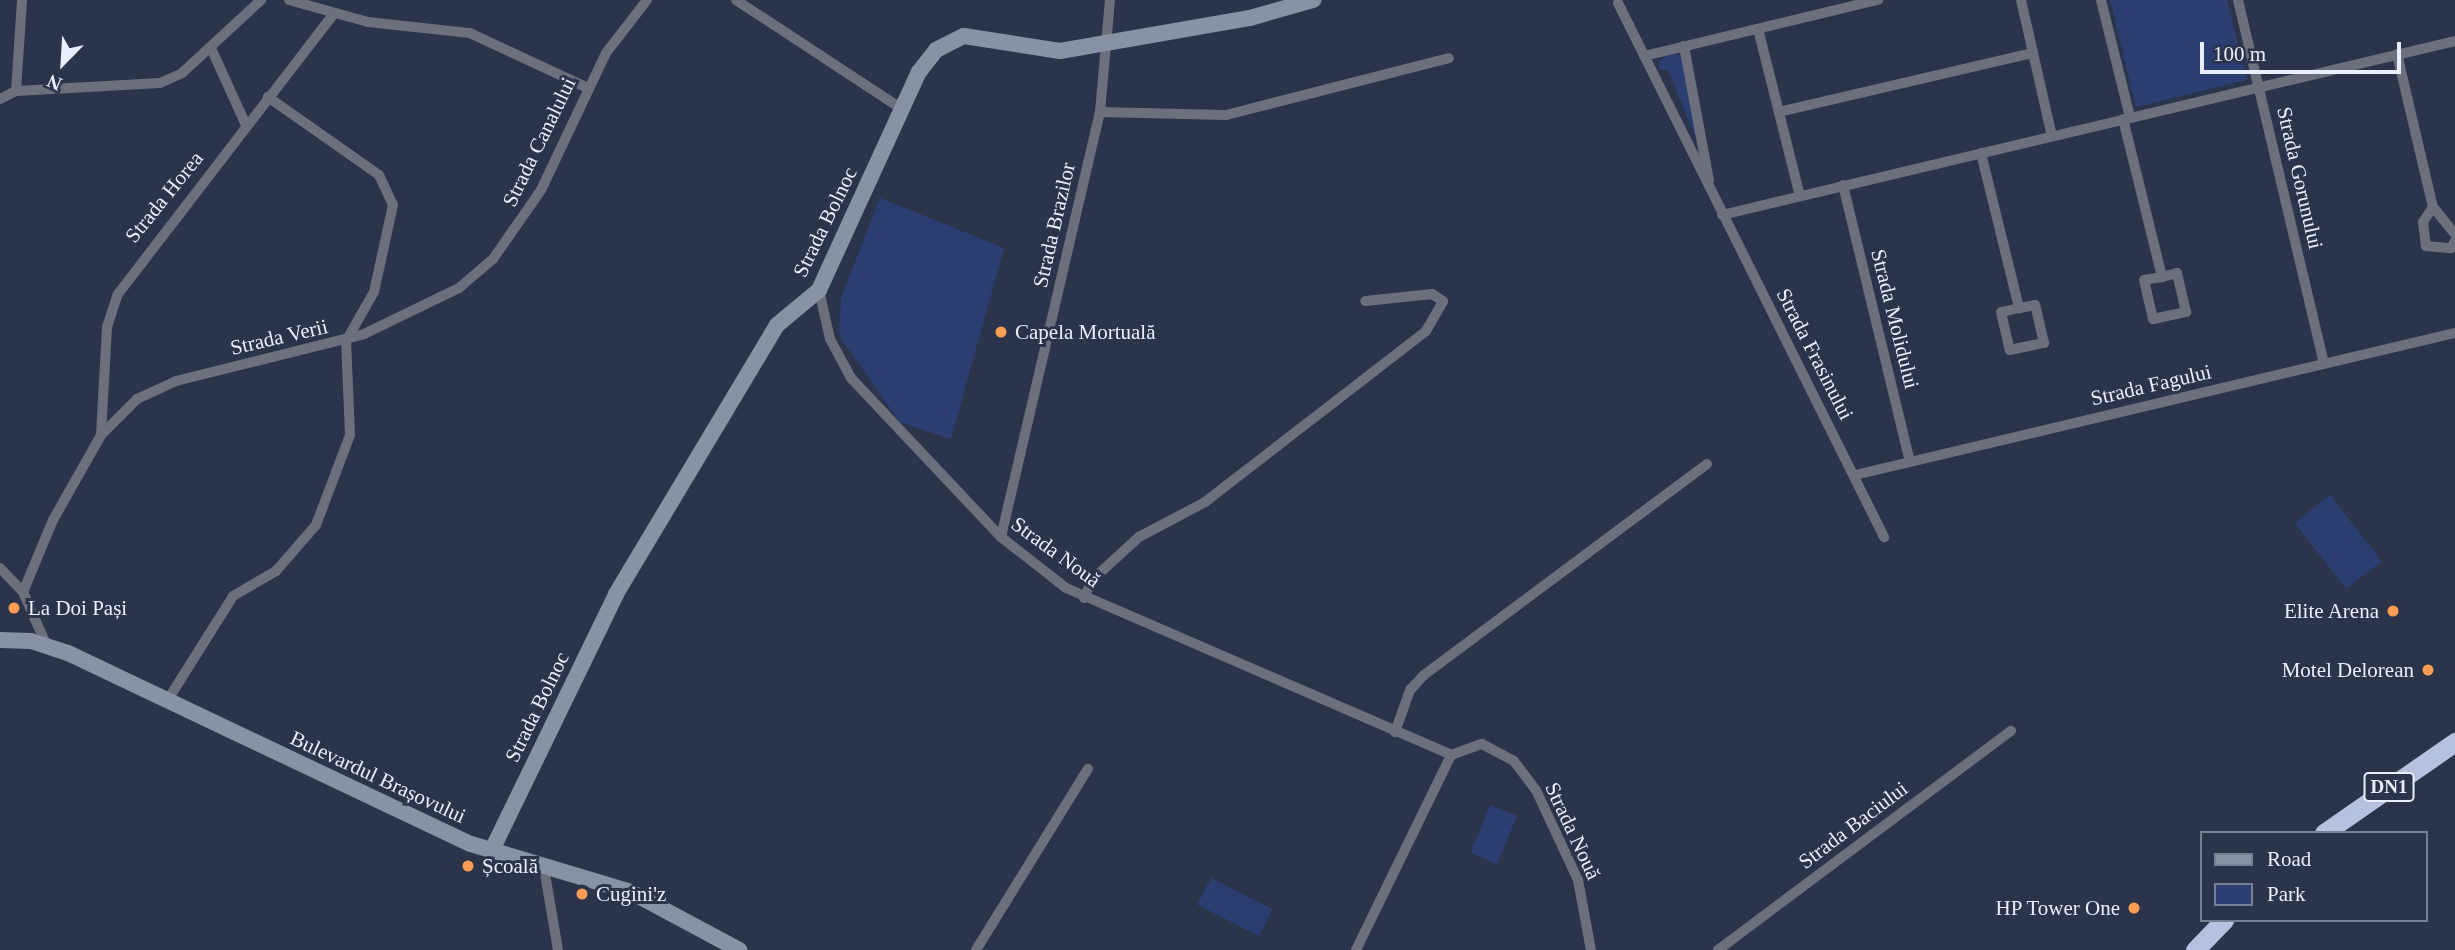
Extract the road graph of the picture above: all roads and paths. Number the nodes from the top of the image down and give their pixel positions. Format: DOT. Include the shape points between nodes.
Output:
graph roads {
  1 [pos="22,0"];
  2 [pos="261,0"];
  3 [pos="289,0"];
  4 [pos="647,0"];
  5 [pos="725,0"];
  6 [pos="1110,0"];
  7 [pos="1313,0"];
  8 [pos="1878,0"];
  9 [pos="2021,0"];
  10 [pos="2101,0"];
  11 [pos="2238,0"];
  12 [pos="737,2"];
  13 [pos="309,3"];
  14 [pos="1618,3"];
  15 [pos="333,15"];
  16 [pos="1758,29"];
  17 [pos="2455,41"];
  18 [pos="1107,44"];
  19 [pos="1684,46"];
  20 [pos="211,48"];
  21 [pos="2033,53"];
  22 [pos="2397,54"];
  23 [pos="1644,56"];
  24 [pos="1449,58"];
  25 [pos="586,87"];
  26 [pos="2259,88"];
  27 [pos="16,91"];
  28 [pos="268,97"];
  29 [pos="0,99"];
  30 [pos="902,109"];
  31 [pos="1100,112"];
  32 [pos="1779,112"];
  33 [pos="2127,118"];
  34 [pos="246,125"];
  35 [pos="2052,136"];
  36 [pos="1981,153"];
  37 [pos="1843,185"];
  38 [pos="1709,190"];
  39 [pos="1800,196"];
  40 [pos="2433,207"];
  41 [pos="1722,215"];
  42 [pos="2455,234"];
  43 [pos="2455,241"];
  44 [pos="2162,277"];
  45 [pos="819,290"];
  46 [pos="1365,301"];
  47 [pos="2019,308"];
  48 [pos="2455,333"];
  49 [pos="346,341"];
  50 [pos="2325,365"];
  51 [pos="101,435"];
  52 [pos="1909,461"];
  53 [pos="1707,464"];
  54 [pos="1856,475"];
  55 [pos="1001,537"];
  56 [pos="1884,537"];
  57 [pos="0,568"];
  58 [pos="23,592"];
  59 [pos="1084,598"];
  60 [pos="0,640"];
  61 [pos="46,644"];
  62 [pos="167,701"];
  63 [pos="2011,731"];
  64 [pos="1395,732"];
  65 [pos="2455,742"];
  66 [pos="1451,755"];
  67 [pos="1088,769"];
  68 [pos="2327,831"];
  69 [pos="491,852"];
  70 [pos="544,868"];
  71 [pos="2222,922"];
  72 [pos="558,950"];
  73 [pos="739,950"];
  74 [pos="976,950"];
  75 [pos="1356,950"];
  76 [pos="1591,950"];
  77 [pos="1718,950"];
  78 [pos="2195,950"];
  1 -- 27 [label="street"];
  2 -- 20 [label="street"];
  3 -- 13 [label="street"];
  4 -- 25 [label="street, Strada Canalului"];
  5 -- 12 [label="street"];
  6 -- 18 [label="street, Strada Brazilor"];
  7 -- 18 [label="street, Strada Bolnoc"];
  8 -- 16 [label="street"];
  9 -- 21 [label="street"];
  10 -- 33 [label="street"];
  11 -- 26 [label="street, Strada Gorunului"];
  12 -- 30 [label="street"];
  13 -- 15 [label="street"];
  14 -- 23 [label="street, Strada Frasinului"];
  15 -- 25 [label="street" via="470,33"];
  15 -- 28 [label="street, Strada Horea"];
  16 -- 19 [label="street"];
  16 -- 32 [label="street"];
  17 -- 22 [label="street"];
  18 -- 30 [label="street, Strada Bolnoc" via="1038,50 964,36 936,50"];
  18 -- 31 [label="street, Strada Brazilor"];
  19 -- 23 [label="street"];
  19 -- 38 [label="street, Strada Frasinului"];
  20 -- 27 [label="street" via="160,83"];
  20 -- 34 [label="street"];
  21 -- 32 [label="street"];
  21 -- 35 [label="street"];
  22 -- 26 [label="street"];
  22 -- 40 [label="street"];
  23 -- 38 [label="street, Strada Frasinului"];
  24 -- 31 [label="street" via="1226,115"];
  25 -- 49 [label="street, Strada Canalului" via="541,190 493,259 438,300"];
  26 -- 33 [label="street"];
  26 -- 50 [label="street, Strada Gorunului"];
  27 -- 29 [label="street"];
  28 -- 34 [label="street, Strada Horea"];
  28 -- 49 [label="street, Strada Verii" via="379,175 390,193 374,292"];
  30 -- 45 [label="street, Strada Bolnoc"];
  31 -- 55 [label="street, Strada Brazilor"];
  32 -- 39 [label="street"];
  33 -- 35 [label="street"];
  33 -- 44 [label="street"];
  34 -- 51 [label="street, Strada Horea" via="118,293 107,327"];
  35 -- 36 [label="street"];
  36 -- 37 [label="street"];
  36 -- 47 [label="street"];
  37 -- 39 [label="street"];
  37 -- 52 [label="street, Strada Molidului"];
  38 -- 41 [label="street, Strada Frasinului"];
  39 -- 41 [label="street"];
  40 -- 42 [label="street"];
  40 -- 43 [label="street" via="2423,222 2426,246 2451,248"];
  41 -- 54 [label="street, Strada Frasinului"];
  44 -- 44 [label="street" via="2177,274 2186,312 2153,320 2144,281"];
  45 -- 55 [label="street, Strada Nouă" via="830,340 851,378"];
  45 -- 69 [label="street, Strada Bolnoc" via="776,325 660,515"];
  46 -- 59 [label="street" via="1432,294 1443,302 1426,331 1205,502 1139,537 1092,580"];
  47 -- 47 [label="street" via="2035,305 2044,343 2010,350 2001,312"];
  48 -- 50 [label="street, Strada Fagului"];
  49 -- 51 [label="street, Strada Verii" via="176,381 137,400"];
  49 -- 62 [label="street" via="350,435 316,525 276,571 233,596"];
  50 -- 52 [label="street, Strada Fagului"];
  51 -- 58 [label="street, Strada Verii" via="52,520"];
  52 -- 54 [label="street, Strada Fagului"];
  53 -- 64 [label="street" via="1424,675 1410,690"];
  54 -- 56 [label="street, Strada Frasinului"];
  55 -- 59 [label="street, Strada Nouă"];
  57 -- 58 [label="street"];
  58 -- 61 [label="street"];
  59 -- 64 [label="street, Strada Nouă"];
  60 -- 61 [label="street, Bulevardul Brașovului"];
  61 -- 62 [label="street, Bulevardul Brașovului"];
  62 -- 69 [label="street, Bulevardul Brașovului"];
  63 -- 77 [label="street, Strada Baciului"];
  64 -- 66 [label="street, Strada Nouă"];
  65 -- 68 [label="highway, DN1"];
  66 -- 75 [label="street"];
  66 -- 76 [label="street, Strada Nouă" via="1468,744 1498,749 1536,790 1578,880"];
  67 -- 74 [label="street"];
  69 -- 70 [label="street, Bulevardul Brașovului"];
  70 -- 72 [label="street"];
  70 -- 73 [label="street, Bulevardul Brașovului" via="631,892"];
  71 -- 78 [label="highway"];
}
